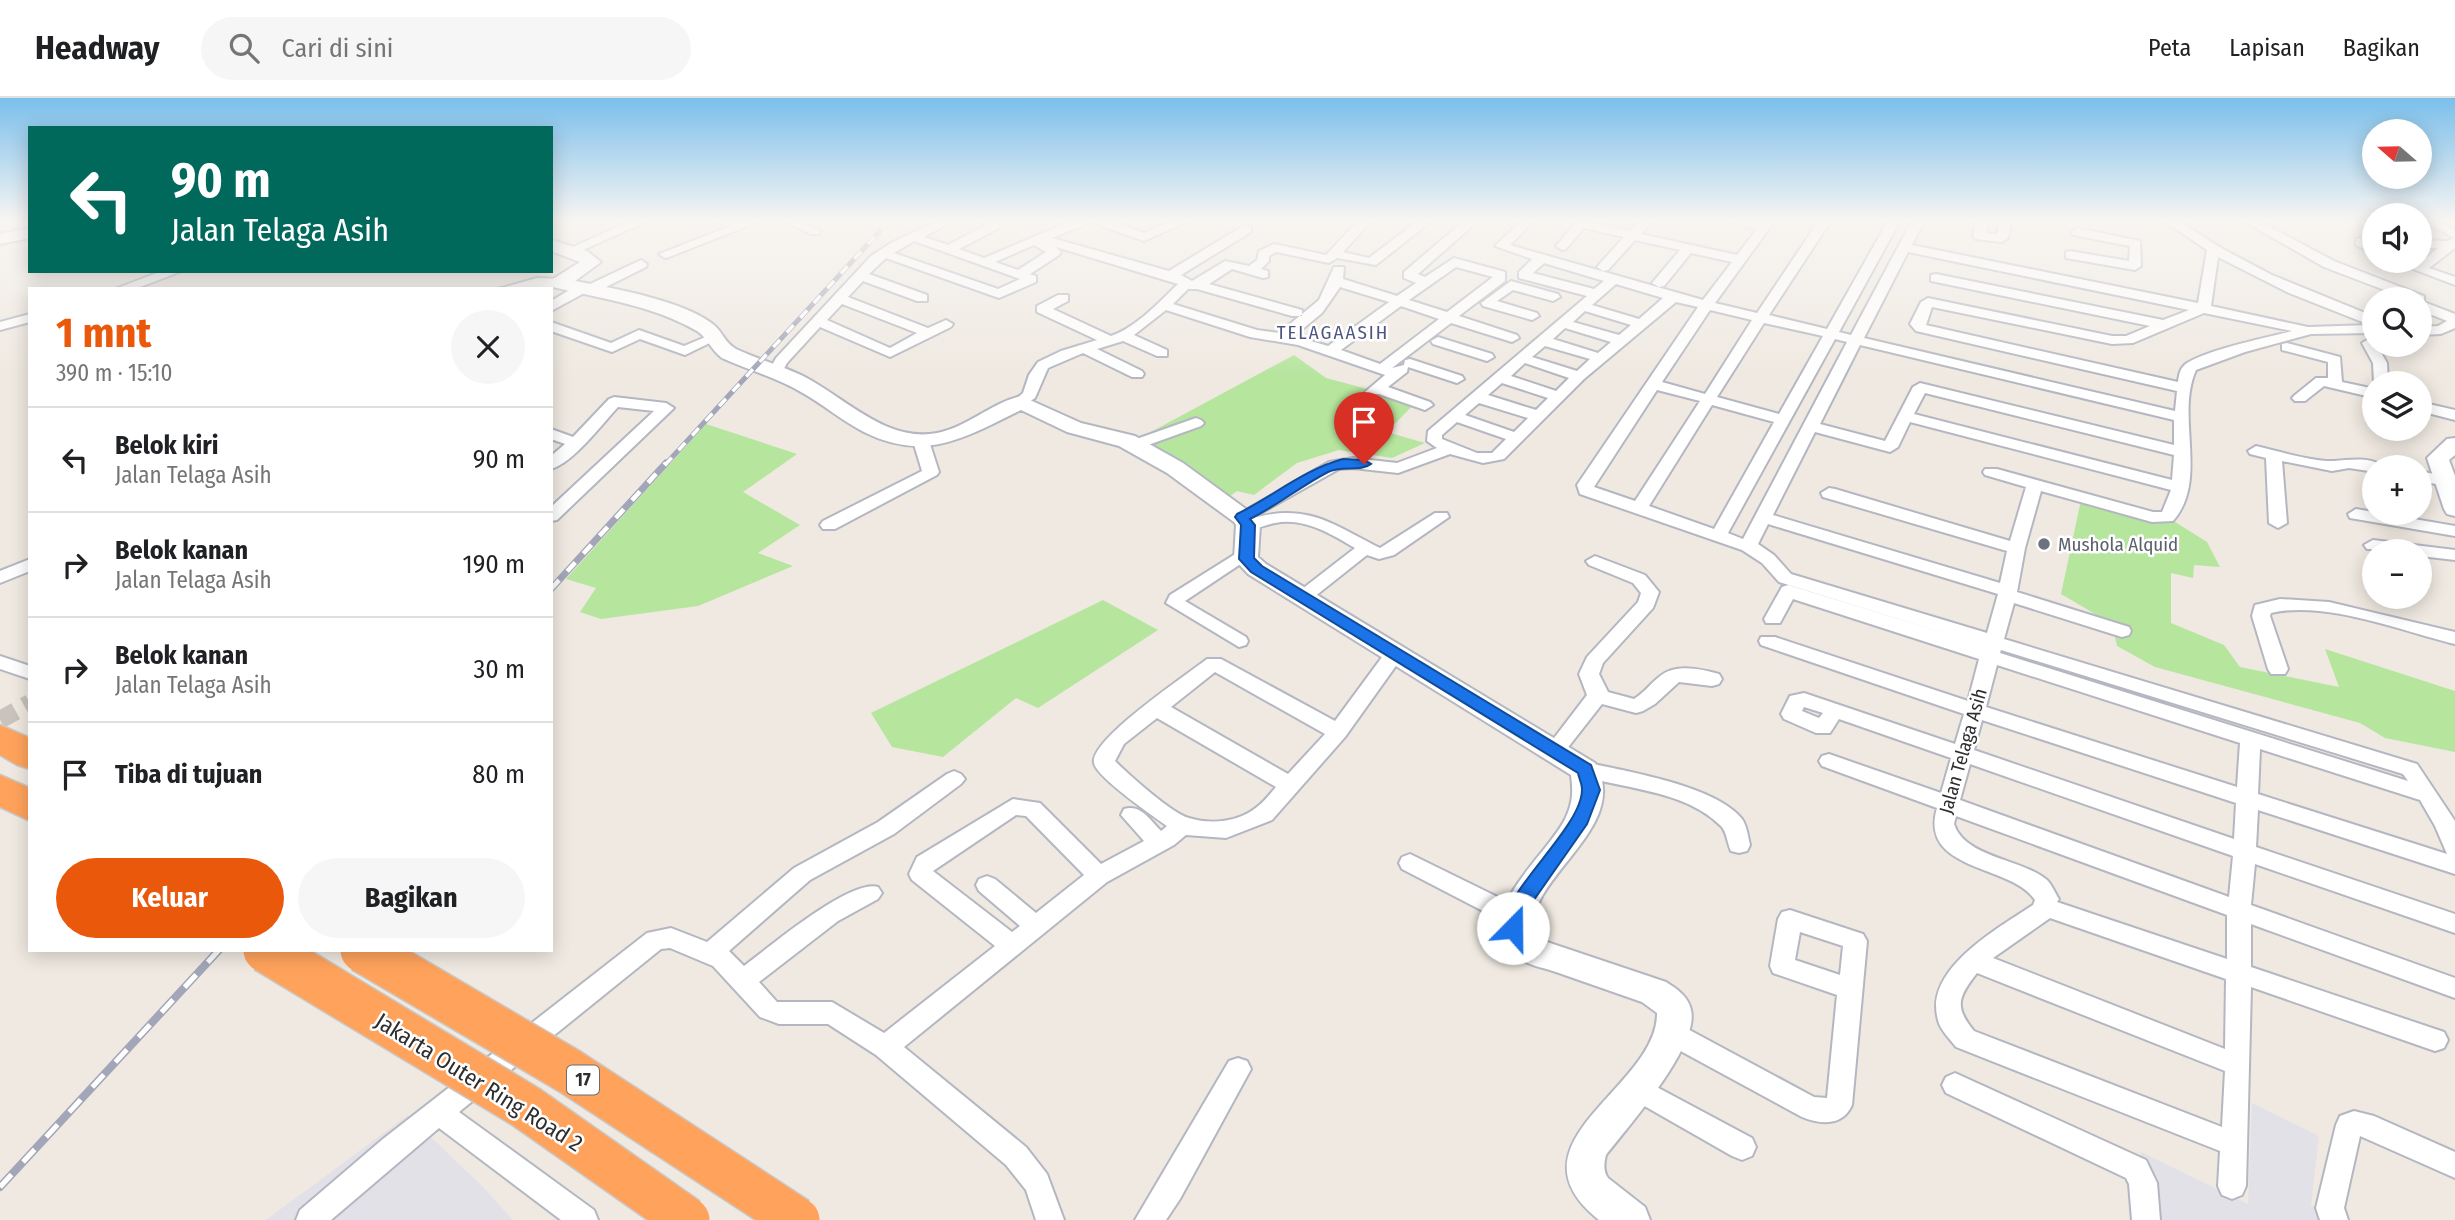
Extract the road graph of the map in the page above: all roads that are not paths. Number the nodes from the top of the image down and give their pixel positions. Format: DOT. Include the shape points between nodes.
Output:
graph roads {
  1 [pos="577,271"];
  2 [pos="625,271"];
  3 [pos="864,271"];
  4 [pos="936,271"];
  5 [pos="1013,271"];
  6 [pos="1025,271"];
  7 [pos="1153,271"];
  8 [pos="1179,271"];
  9 [pos="1216,271"];
  10 [pos="1263,271"];
  11 [pos="1413,271"];
  12 [pos="1440,271"];
  13 [pos="1489,271"];
  14 [pos="1524,271"];
  15 [pos="1602,271"];
  16 [pos="1669,271"];
  17 [pos="1731,271"];
  18 [pos="1791,271"];
  19 [pos="1865,271"];
  20 [pos="1891,271"];
  21 [pos="2024,271"];
  22 [pos="2064,271"];
  23 [pos="2210,271"];
  24 [pos="2258,271"];
  25 [pos="2335,271"];
  26 [pos="2348,271"];
  27 [pos="170,273"];
  28 [pos="1609,273"];
  29 [pos="2429,273"];
  30 [pos="1021,274"];
  31 [pos="860,275"];
  32 [pos="1171,276"];
  33 [pos="1936,278"];
  34 [pos="2061,279"];
  35 [pos="2455,281"];
  36 [pos="1425,282"];
  37 [pos="559,283"];
  38 [pos="1660,283"];
  39 [pos="1191,285"];
  40 [pos="127,287"];
  41 [pos="513,287"];
  42 [pos="2373,287"];
  43 [pos="2389,287"];
  44 [pos="587,289"];
  45 [pos="1357,289"];
  46 [pos="1596,294"];
  47 [pos="1235,295"];
  48 [pos="1673,296"];
  49 [pos="1553,297"];
  50 [pos="839,298"];
  51 [pos="922,298"];
  52 [pos="1063,298"];
  53 [pos="1328,299"];
  54 [pos="1400,302"];
  55 [pos="2052,302"];
  56 [pos="1488,303"];
  57 [pos="2432,303"];
  58 [pos="1707,304"];
  59 [pos="553,305"];
  60 [pos="1163,305"];
  61 [pos="1582,306"];
  62 [pos="2204,308"];
  63 [pos="2432,310"];
  64 [pos="2455,312"];
  65 [pos="1297,313"];
  66 [pos="1532,316"];
  67 [pos="1761,317"];
  68 [pos="2362,317"];
  69 [pos="28,319"];
  70 [pos="2255,319"];
  71 [pos="1456,320"];
  72 [pos="817,321"];
  73 [pos="2455,321"];
  74 [pos="1562,323"];
  75 [pos="1639,323"];
  76 [pos="946,324"];
  77 [pos="2167,325"];
  78 [pos="0,326"];
  79 [pos="553,327"];
  80 [pos="2046,327"];
  81 [pos="2311,330"];
  82 [pos="2432,330"];
  83 [pos="839,331"];
  84 [pos="1830,332"];
  85 [pos="929,333"];
  86 [pos="2362,335"];
  87 [pos="715,337"];
  88 [pos="1512,338"];
  89 [pos="1855,338"];
  90 [pos="1117,339"];
  91 [pos="1280,339"];
  92 [pos="1542,340"];
  93 [pos="1619,340"];
  94 [pos="1438,341"];
  95 [pos="2288,341"];
  96 [pos="791,349"];
  97 [pos="1085,349"];
  98 [pos="1330,351"];
  99 [pos="1163,353"];
  100 [pos="1487,357"];
  101 [pos="1522,358"];
  102 [pos="1600,358"];
  103 [pos="1410,363"];
  104 [pos="776,371"];
  105 [pos="1389,371"];
  106 [pos="1137,374"];
  107 [pos="1579,376"];
  108 [pos="1500,377"];
  109 [pos="1457,379"];
  110 [pos="2334,383"];
  111 [pos="1653,384"];
  112 [pos="2185,388"];
  113 [pos="2362,391"];
  114 [pos="1557,396"];
  115 [pos="1477,397"];
  116 [pos="2300,398"];
  117 [pos="1709,399"];
  118 [pos="1021,402"];
  119 [pos="1425,405"];
  120 [pos="2432,409"];
  121 [pos="1538,415"];
  122 [pos="2455,415"];
  123 [pos="1454,416"];
  124 [pos="1906,416"];
  125 [pos="2182,417"];
  126 [pos="1783,419"];
  127 [pos="1196,423"];
  128 [pos="1810,426"];
  129 [pos="553,435"];
  130 [pos="1517,438"];
  131 [pos="921,441"];
  132 [pos="576,443"];
  133 [pos="2455,444"];
  134 [pos="1135,445"];
  135 [pos="1451,448"];
  136 [pos="2256,451"];
  137 [pos="2181,452"];
  138 [pos="2274,455"];
  139 [pos="553,462"];
  140 [pos="2362,465"];
  141 [pos="1991,472"];
  142 [pos="2035,484"];
  143 [pos="2446,484"];
  144 [pos="2180,487"];
  145 [pos="1829,493"];
  146 [pos="1639,509"];
  147 [pos="553,514"];
  148 [pos="2356,514"];
  149 [pos="1441,517"];
  150 [pos="1762,517"];
  151 [pos="2278,523"];
  152 [pos="829,525"];
  153 [pos="2455,531"];
  154 [pos="1245,532"];
  155 [pos="1719,535"];
  156 [pos="1748,545"];
  157 [pos="1367,548"];
  158 [pos="2016,548"];
  159 [pos="2432,552"];
  160 [pos="2455,555"];
  161 [pos="1595,561"];
  162 [pos="28,565"];
  163 [pos="0,578"];
  164 [pos="1786,584"];
  165 [pos="2008,593"];
  166 [pos="1303,597"];
  167 [pos="1773,619"];
  168 [pos="2122,631"];
  169 [pos="2455,638"];
  170 [pos="1768,640"];
  171 [pos="1239,641"];
  172 [pos="1992,650"];
  173 [pos="1395,653"];
  174 [pos="2278,669"];
  175 [pos="1712,679"];
  176 [pos="1597,696"];
  177 [pos="1156,708"];
  178 [pos="1835,710"];
  179 [pos="1974,710"];
  180 [pos="1338,732"];
  181 [pos="0,738"];
  182 [pos="2250,740"];
  183 [pos="1555,750"];
  184 [pos="1962,754"];
  185 [pos="28,755"];
  186 [pos="1829,761"];
  187 [pos="1585,770"];
  188 [pos="954,779"];
  189 [pos="1291,786"];
  190 [pos="0,789"];
  191 [pos="2428,795"];
  192 [pos="2248,798"];
  193 [pos="1948,804"];
  194 [pos="28,806"];
  195 [pos="1132,815"];
  196 [pos="1182,826"];
  197 [pos="1159,843"];
  198 [pos="1739,845"];
  199 [pos="2455,848"];
  200 [pos="2245,852"];
  201 [pos="1410,863"];
  202 [pos="2455,865"];
  203 [pos="1099,876"];
  204 [pos="987,885"];
  205 [pos="870,892"];
  206 [pos="2045,907"];
  207 [pos="2239,910"];
  208 [pos="1514,916"];
  209 [pos="2455,924"];
  210 [pos="1036,926"];
  211 [pos="1011,945"];
  212 [pos="269,952"];
  213 [pos="366,952"];
  214 [pos="710,953"];
  215 [pos="1973,961"];
  216 [pos="2238,974"];
  217 [pos="743,980"];
  218 [pos="2455,988"];
  219 [pos="1850,989"];
  220 [pos="1673,1034"];
  221 [pos="2435,1040"];
  222 [pos="885,1047"];
  223 [pos="2238,1065"];
  224 [pos="1238,1069"];
  225 [pos="1955,1085"];
  226 [pos="1636,1088"];
  227 [pos="438,1112"];
  228 [pos="2234,1144"];
  229 [pos="1742,1147"];
  230 [pos="2455,1165"];
  231 [pos="2232,1186"];
  232 [pos="310,1220"];
  233 [pos="584,1220"];
  234 [pos="687,1220"];
  235 [pos="797,1220"];
  236 [pos="1050,1220"];
  237 [pos="1149,1220"];
  238 [pos="1631,1220"];
  239 [pos="2146,1220"];
  240 [pos="2334,1220"];
  1 -- 37 [label="street"];
  2 -- 44 [label="street"];
  3 -- 31 [label="street"];
  4 -- 30 [label="street" via="999,293 1031,279"];
  5 -- 30 [label="street"];
  6 -- 30 [label="street"];
  7 -- 32 [label="street"];
  8 -- 32 [label="street"];
  9 -- 39 [label="street"];
  10 -- 47 [label="street"];
  11 -- 36 [label="street" via="1409,275"];
  12 -- 36 [label="street"];
  13 -- 71 [label="street" via="1501,277"];
  14 -- 46 [label="street"];
  15 -- 28 [label="street"];
  16 -- 38 [label="street"];
  17 -- 58 [label="street"];
  18 -- 67 [label="street"];
  19 -- 84 [label="street"];
  20 -- 89 [label="street"];
  21 -- 34 [label="street"];
  22 -- 34 [label="street"];
  23 -- 62 [label="street"];
  24 -- 68 [label="street"];
  25 -- 42 [label="street"];
  26 -- 43 [label="street"];
  27 -- 40 [label="street"];
  28 -- 46 [label="street"];
  28 -- 48 [label="street"];
  29 -- 35 [label="street"];
  31 -- 50 [label="street"];
  31 -- 51 [label="street"];
  32 -- 39 [label="street"];
  33 -- 55 [label="street"];
  34 -- 62 [label="street"];
  36 -- 54 [label="street"];
  37 -- 41 [label="street"];
  37 -- 44 [label="street"];
  39 -- 47 [label="street"];
  39 -- 60 [label="street"];
  44 -- 59 [label="street"];
  44 -- 87 [label="street" via="651,304 706,328"];
  45 -- 53 [label="street"];
  45 -- 53 [label="street" via="1338,275"];
  45 -- 54 [label="street"];
  46 -- 61 [label="street"];
  47 -- 65 [label="street"];
  48 -- 58 [label="street"];
  48 -- 75 [label="street"];
  49 -- 56 [label="street" via="1510,285"];
  50 -- 72 [label="street"];
  50 -- 85 [label="street"];
  52 -- 90 [label="street" via="1042,309"];
  53 -- 91 [label="street" via="1311,318"];
  54 -- 71 [label="street"];
  54 -- 98 [label="street"];
  55 -- 77 [label="street"];
  55 -- 80 [label="street"];
  56 -- 66 [label="street"];
  56 -- 71 [label="street"];
  57 -- 64 [label="street"];
  58 -- 67 [label="street"];
  58 -- 111 [label="street"];
  60 -- 90 [label="street" via="1136,330"];
  60 -- 91 [label="street"];
  61 -- 74 [label="street"];
  61 -- 75 [label="street"];
  62 -- 70 [label="street"];
  62 -- 77 [label="street"];
  63 -- 73 [label="street"];
  67 -- 84 [label="street"];
  67 -- 117 [label="street"];
  69 -- 78 [label="street"];
  70 -- 81 [label="street"];
  70 -- 95 [label="street"];
  71 -- 88 [label="street"];
  71 -- 94 [label="street"];
  71 -- 105 [label="street"];
  72 -- 83 [label="street"];
  72 -- 96 [label="street"];
  73 -- 82 [label="street"];
  74 -- 92 [label="street"];
  74 -- 93 [label="street"];
  75 -- 93 [label="street"];
  76 -- 85 [label="street"];
  77 -- 80 [label="street" via="2122,340"];
  79 -- 87 [label="street" via="612,348 639,334 685,351"];
  80 -- 112 [label="street" via="1928,302 1917,324"];
  81 -- 86 [label="street"];
  81 -- 95 [label="street"];
  83 -- 85 [label="street" via="891,353"];
  83 -- 96 [label="street"];
  84 -- 89 [label="street"];
  84 -- 126 [label="street"];
  87 -- 104 [label="street" via="722,348"];
  89 -- 125 [label="street"];
  89 -- 128 [label="street"];
  90 -- 97 [label="street"];
  90 -- 99 [label="street"];
  91 -- 98 [label="street"];
  92 -- 101 [label="street"];
  92 -- 102 [label="street"];
  93 -- 102 [label="street"];
  94 -- 100 [label="street"];
  94 -- 103 [label="street"];
  95 -- 110 [label="street" via="2335,360"];
  95 -- 112 [label="street" via="2240,349 2191,367"];
  96 -- 104 [label="street"];
  97 -- 106 [label="street"];
  97 -- 118 [label="street" via="1043,365 1030,395"];
  98 -- 105 [label="street"];
  101 -- 107 [label="street"];
  101 -- 108 [label="street"];
  102 -- 107 [label="street"];
  103 -- 105 [label="street"];
  103 -- 109 [label="street"];
  104 -- 131 [label="street" via="816,391 851,418"];
  105 -- 119 [label="street" via="1375,390"];
  107 -- 114 [label="street"];
  108 -- 114 [label="street"];
  108 -- 115 [label="street"];
  110 -- 113 [label="street"];
  110 -- 116 [label="street" via="2317,382"];
  111 -- 117 [label="street"];
  111 -- 146 [label="street" via="1585,485 1590,493"];
  112 -- 125 [label="street"];
  114 -- 121 [label="street"];
  115 -- 121 [label="street"];
  115 -- 123 [label="street"];
  117 -- 126 [label="street"];
  117 -- 146 [label="street"];
  118 -- 131 [label="street" via="956,434"];
  118 -- 134 [label="street" via="1074,428"];
  120 -- 122 [label="street"];
  121 -- 130 [label="street"];
  123 -- 130 [label="street"];
  123 -- 135 [label="street" via="1433,438"];
  124 -- 128 [label="street" via="1890,447"];
  124 -- 137 [label="street" via="1920,387"];
  124 -- 144 [label="street"];
  125 -- 137 [label="street"];
  126 -- 155 [label="street"];
  127 -- 134 [label="street"];
  128 -- 150 [label="street"];
  129 -- 132 [label="street"];
  130 -- 135 [label="street" via="1493,459"];
  131 -- 152 [label="street" via="931,467 926,477"];
  132 -- 139 [label="street"];
  132 -- 147 [label="street" via="614,402 666,408"];
  133 -- 143 [label="street" via="2440,456"];
  134 -- 154 [label="street" via="1175,468"];
  135 -- 154 [label="street" via="1398,468 1335,465"];
  136 -- 138 [label="street"];
  137 -- 144 [label="street"];
  138 -- 140 [label="street" via="2332,467"];
  138 -- 151 [label="street"];
  141 -- 142 [label="street"];
  142 -- 144 [label="street" via="2160,518 2171,515"];
  142 -- 158 [label="street, Jalan Telaga Asih"];
  145 -- 158 [label="street"];
  146 -- 155 [label="street"];
  148 -- 153 [label="street"];
  149 -- 157 [label="street" via="1388,551 1379,554"];
  150 -- 156 [label="street"];
  150 -- 165 [label="street"];
  154 -- 157 [label="street" via="1283,516 1302,518"];
  154 -- 166 [label="street" via="1246,559"];
  154 -- 171 [label="street" via="1175,603"];
  155 -- 156 [label="street"];
  156 -- 164 [label="street" via="1768,559"];
  157 -- 166 [label="street"];
  158 -- 165 [label="street, Jalan Telaga Asih"];
  159 -- 160 [label="street"];
  161 -- 176 [label="street" via="1639,579 1650,592 1647,604 1590,669"];
  162 -- 163 [label="street"];
  164 -- 167 [label="street"];
  164 -- 172 [label="street"];
  165 -- 168 [label="street"];
  165 -- 172 [label="street, Jalan Telaga Asih"];
  166 -- 173 [label="street"];
  169 -- 174 [label="street" via="2322,607 2272,605 2262,609 2261,616"];
  170 -- 179 [label="street"];
  172 -- 179 [label="street, Jalan Telaga Asih"];
  172 -- 182 [label="street"];
  172 -- 191 [label="street" via="2397,764 2415,774"];
  173 -- 180 [label="street"];
  173 -- 183 [label="street"];
  175 -- 176 [label="street" via="1689,673 1673,676 1636,706"];
  176 -- 183 [label="street"];
  177 -- 180 [label="street" via="1217,663"];
  177 -- 189 [label="street"];
  177 -- 196 [label="street" via="1109,747 1104,763"];
  178 -- 184 [label="street"];
  179 -- 184 [label="street, Jalan Telaga Asih"];
  179 -- 192 [label="street"];
  180 -- 189 [label="street"];
  181 -- 185 [label="highway"];
  182 -- 191 [label="street"];
  182 -- 192 [label="street"];
  183 -- 187 [label="street"];
  184 -- 193 [label="street, Jalan Telaga Asih"];
  184 -- 200 [label="street"];
  186 -- 193 [label="street"];
  187 -- 198 [label="street" via="1704,803 1734,824"];
  187 -- 208 [label="street" via="1591,790 1578,824"];
  188 -- 214 [label="street" via="886,828 802,874"];
  189 -- 196 [label="street" via="1264,814 1247,823 1226,830"];
  190 -- 194 [label="highway"];
  191 -- 199 [label="street"];
  192 -- 200 [label="street"];
  192 -- 202 [label="street"];
  193 -- 206 [label="street, Jalan Telaga Asih" via="1943,824 1947,839 2039,887"];
  193 -- 207 [label="street"];
  195 -- 197 [label="street"];
  196 -- 197 [label="street"];
  197 -- 203 [label="street"];
  200 -- 207 [label="street"];
  200 -- 209 [label="street"];
  201 -- 208 [label="street"];
  203 -- 210 [label="street"];
  203 -- 211 [label="street" via="1032,809 1021,806 925,863 920,874"];
  204 -- 210 [label="street"];
  205 -- 217 [label="street" via="830,914"];
  206 -- 215 [label="street"];
  206 -- 216 [label="street"];
  207 -- 216 [label="street"];
  207 -- 218 [label="street"];
  208 -- 220 [label="street" via="1513,928 1522,945 1654,992 1671,1003 1676,1023"];
  210 -- 211 [label="street"];
  211 -- 222 [label="street"];
  212 -- 234 [label="highway, Jakarta Outer Ring Road 2, bridge" via="526,1107"];
  213 -- 235 [label="highway, 17, bridge" via="569,1071"];
  214 -- 217 [label="street"];
  214 -- 227 [label="street" via="671,938 655,940"];
  215 -- 223 [label="street"];
  215 -- 228 [label="street" via="1956,980 1947,1004 1951,1024 1965,1039"];
  216 -- 221 [label="street"];
  216 -- 223 [label="street"];
  217 -- 222 [label="street" via="769,1010 832,1013"];
  219 -- 220 [label="street" via="1836,1110 1811,1108"];
  220 -- 226 [label="street"];
  222 -- 236 [label="street" via="1016,1156 1037,1183"];
  223 -- 228 [label="street"];
  224 -- 237 [label="street"];
  225 -- 239 [label="street" via="2136,1169 2143,1183"];
  226 -- 229 [label="street"];
  226 -- 238 [label="street" via="1589,1147 1585,1160 1590,1185"];
  227 -- 232 [label="street"];
  227 -- 233 [label="street"];
  228 -- 231 [label="street"];
  230 -- 240 [label="street" via="2365,1125 2349,1125 2330,1208"];
}
